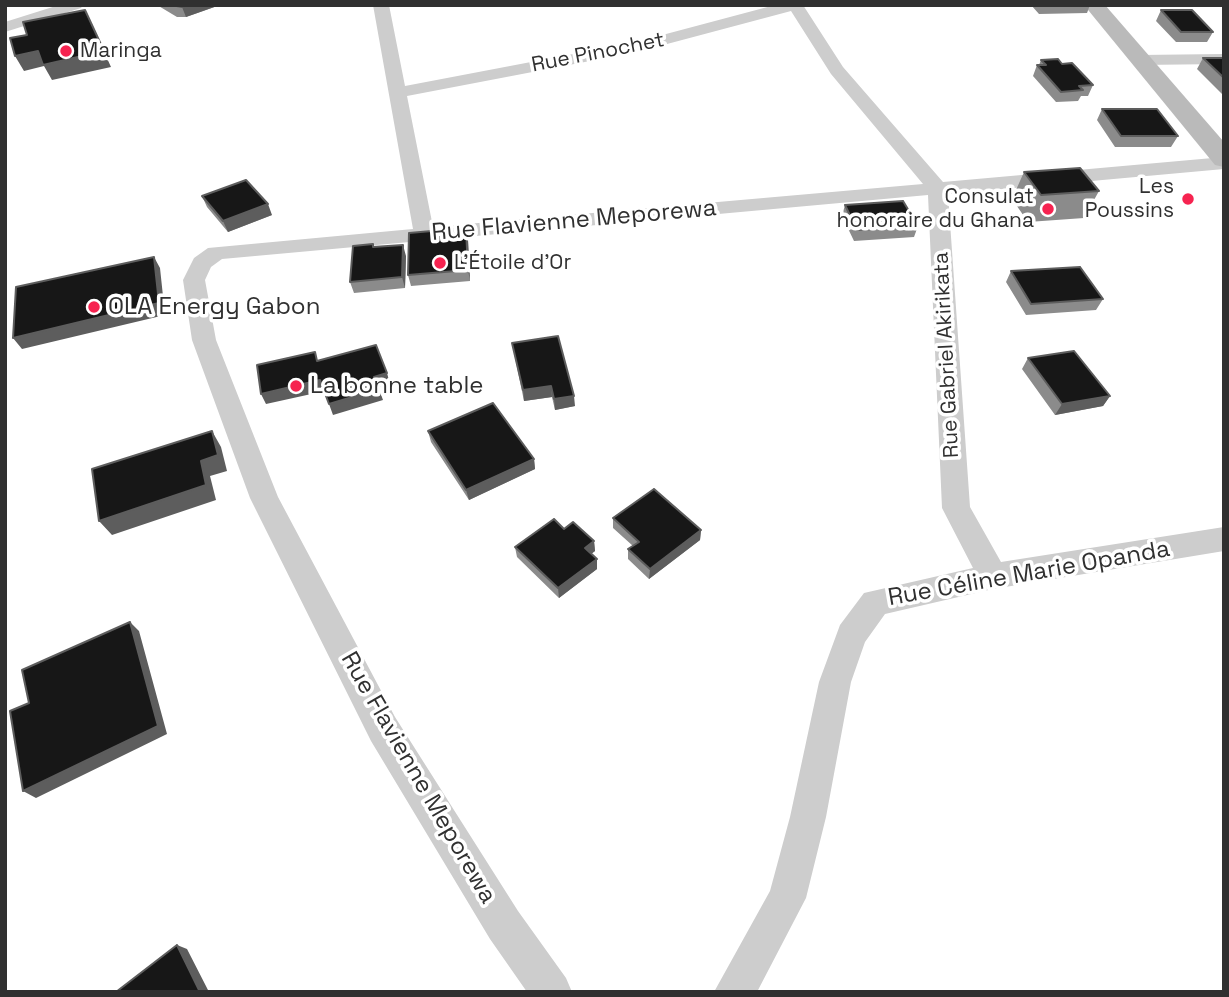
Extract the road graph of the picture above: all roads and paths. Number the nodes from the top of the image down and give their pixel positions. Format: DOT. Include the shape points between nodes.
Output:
graph roads {
  1 [pos="76,5"];
  2 [pos="381,5"];
  3 [pos="1094,5"];
  4 [pos="796,6"];
  5 [pos="5,27"];
  6 [pos="1224,59"];
  7 [pos="1139,60"];
  8 [pos="399,92"];
  9 [pos="1224,161"];
  10 [pos="938,189"];
  11 [pos="424,234"];
  12 [pos="1224,539"];
  13 [pos="993,576"];
  14 [pos="552,992"];
  15 [pos="734,992"];
  1 -- 5 [label="street"];
  2 -- 8 [label="street"];
  3 -- 7 [label="main road"];
  4 -- 8 [label="street, Rue Pinochet" via="637,47"];
  4 -- 10 [label="street" via="850,86"];
  6 -- 7 [label="street"];
  7 -- 9 [label="main road"];
  8 -- 11 [label="street"];
  9 -- 10 [label="street, Rue Flavienne Meporewa"];
  10 -- 11 [label="street, Rue Flavienne Meporewa"];
  10 -- 13 [label="street, Rue Gabriel Akirikata" via="956,508"];
  11 -- 14 [label="street, Rue Flavienne Meporewa" via="216,253 202,263 194,280 197,305 204,340 264,498 383,729 504,925"];
  12 -- 13 [label="street, Rue Céline Marie Opanda"];
  13 -- 15 [label="street, Rue Céline Marie Opanda" via="875,603 851,635 835,682 787,898"];
}
